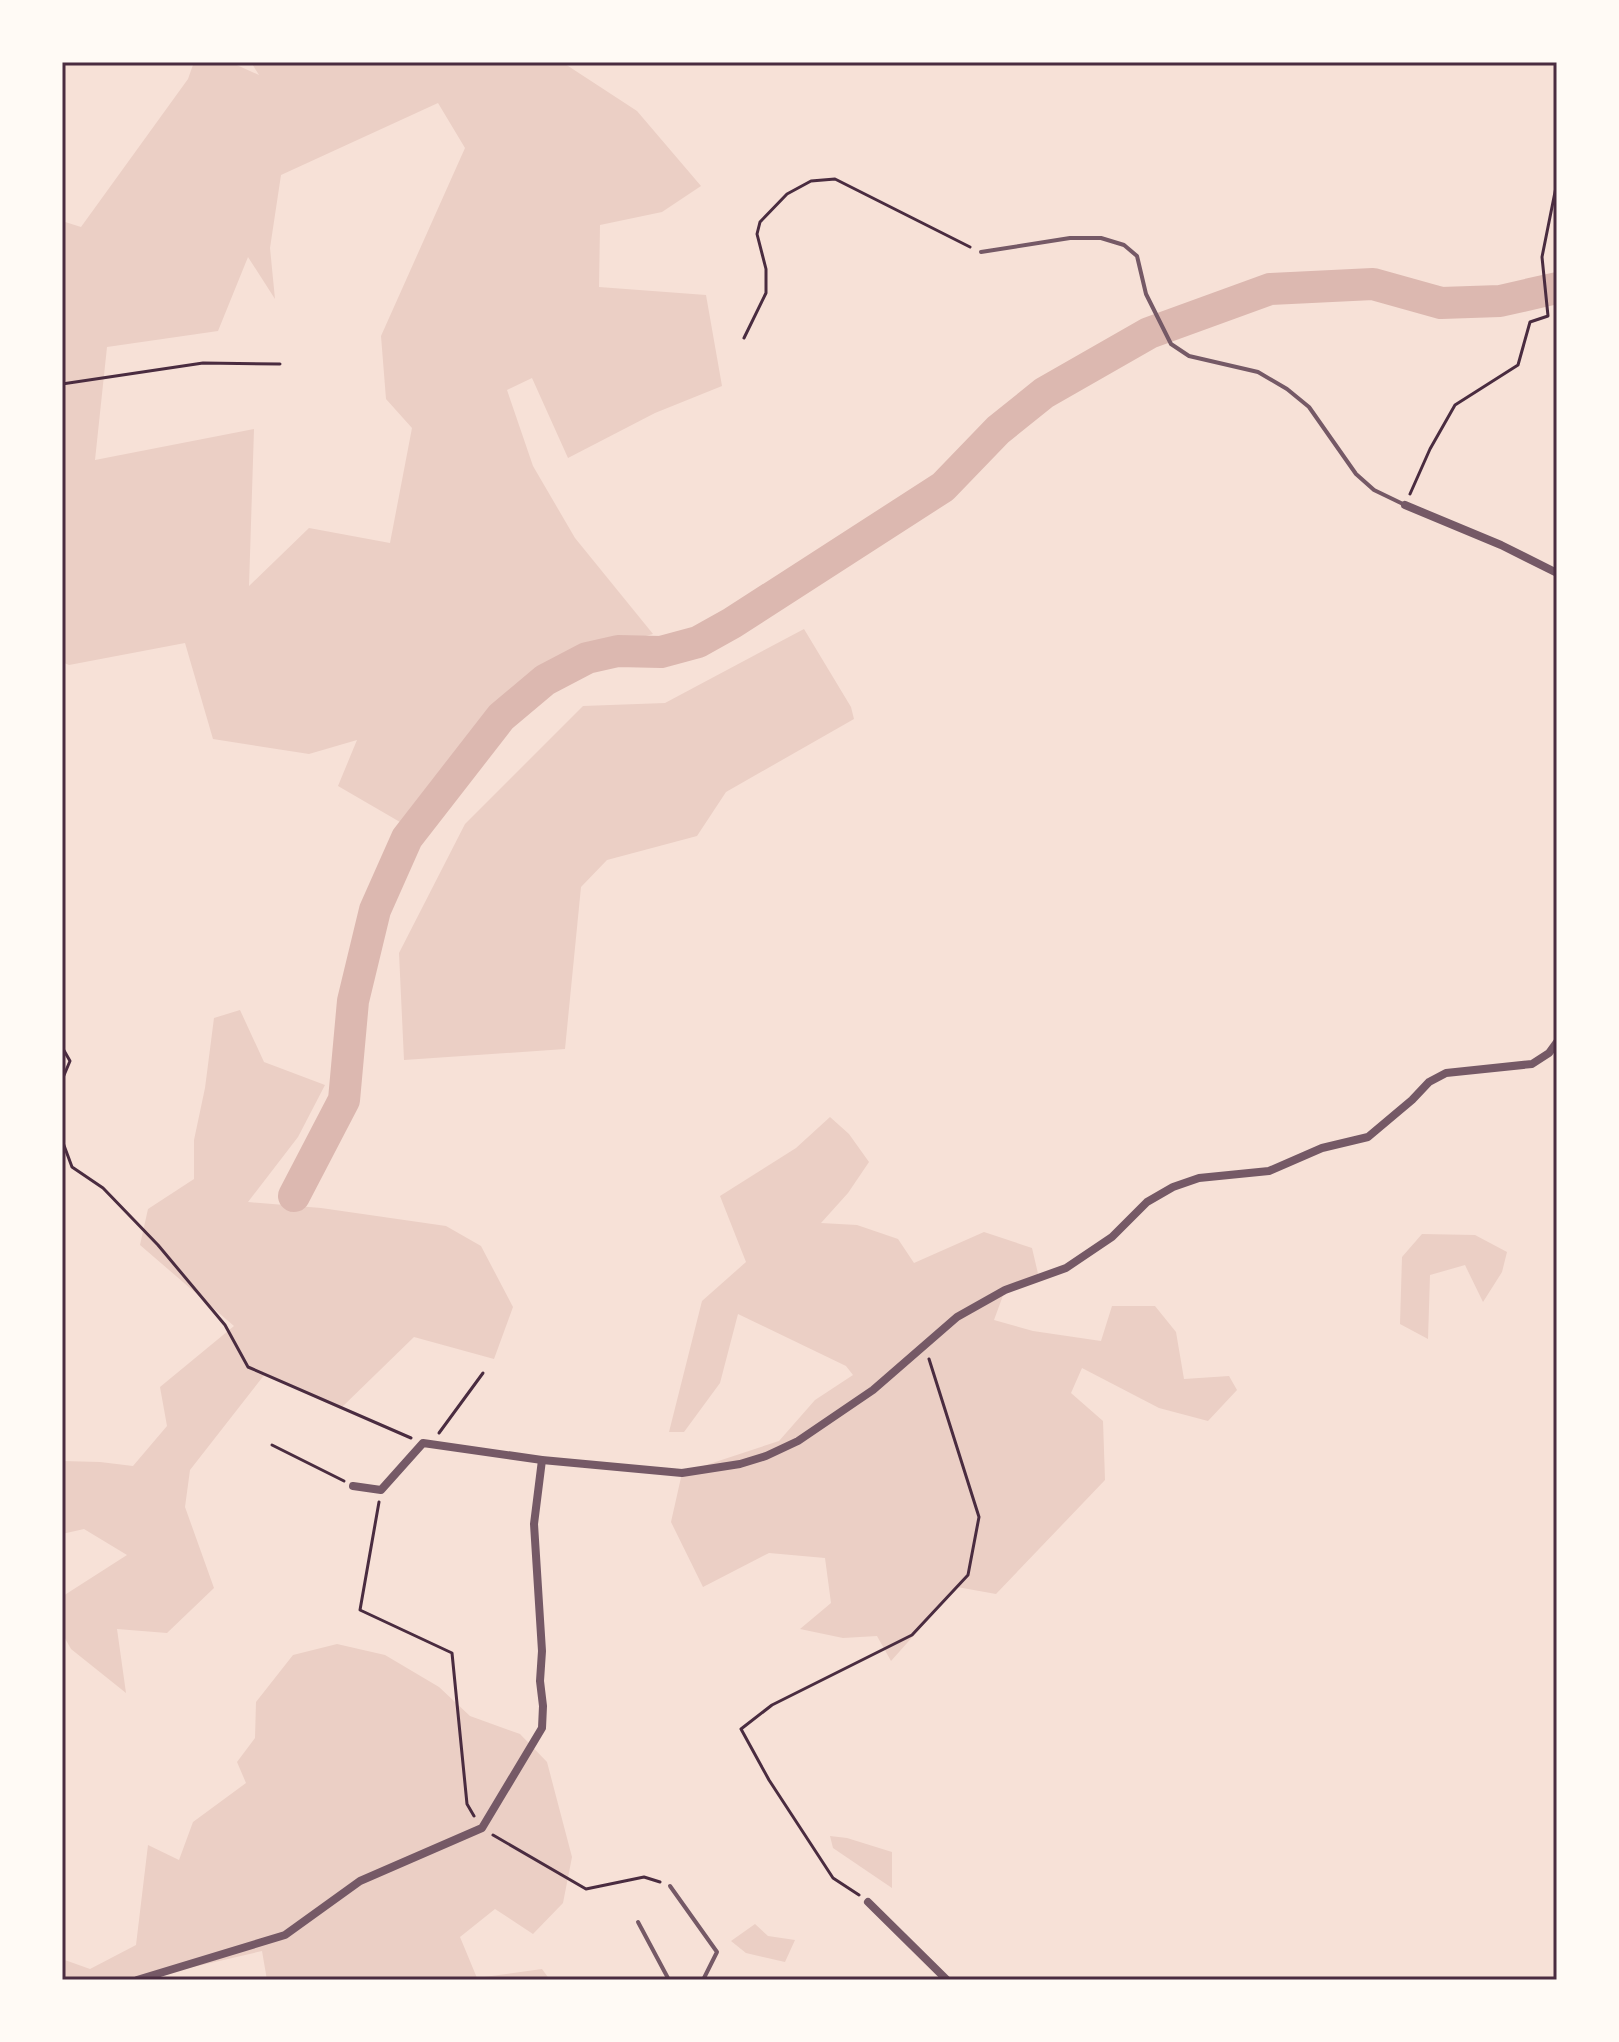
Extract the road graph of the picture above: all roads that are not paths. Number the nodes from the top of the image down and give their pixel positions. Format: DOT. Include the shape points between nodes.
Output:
graph roads {
  1 [pos="981,252"];
  2 [pos="1405,505"];
  3 [pos="1557,573"];
  4 [pos="1557,1042"];
  5 [pos="542,1460"];
  6 [pos="353,1486"];
  7 [pos="670,1886"];
  8 [pos="868,1902"];
  9 [pos="638,1922"];
  10 [pos="137,1980"];
  11 [pos="669,1980"];
  12 [pos="703,1980"];
  13 [pos="947,1980"];
  1 -- 2 [label="lane" via="1070,238 1124,245 1137,256 1146,294 1171,344 1189,356 1258,372 1287,389 1309,407 1356,474"];
  2 -- 3 [label="street"];
  4 -- 5 [label="street" via="1532,1064 1446,1073 1368,1137 1322,1148 1269,1171 1199,1178 1173,1187 1066,1268 1005,1290 957,1317 873,1390 798,1441 766,1456 682,1473"];
  5 -- 6 [label="street" via="423,1443 381,1490"];
  5 -- 10 [label="street" via="534,1524 542,1728 482,1828 360,1881 285,1935"];
  7 -- 12 [label="lane" via="717,1952"];
  8 -- 13 [label="street"];
  9 -- 11 [label="lane"];
}
